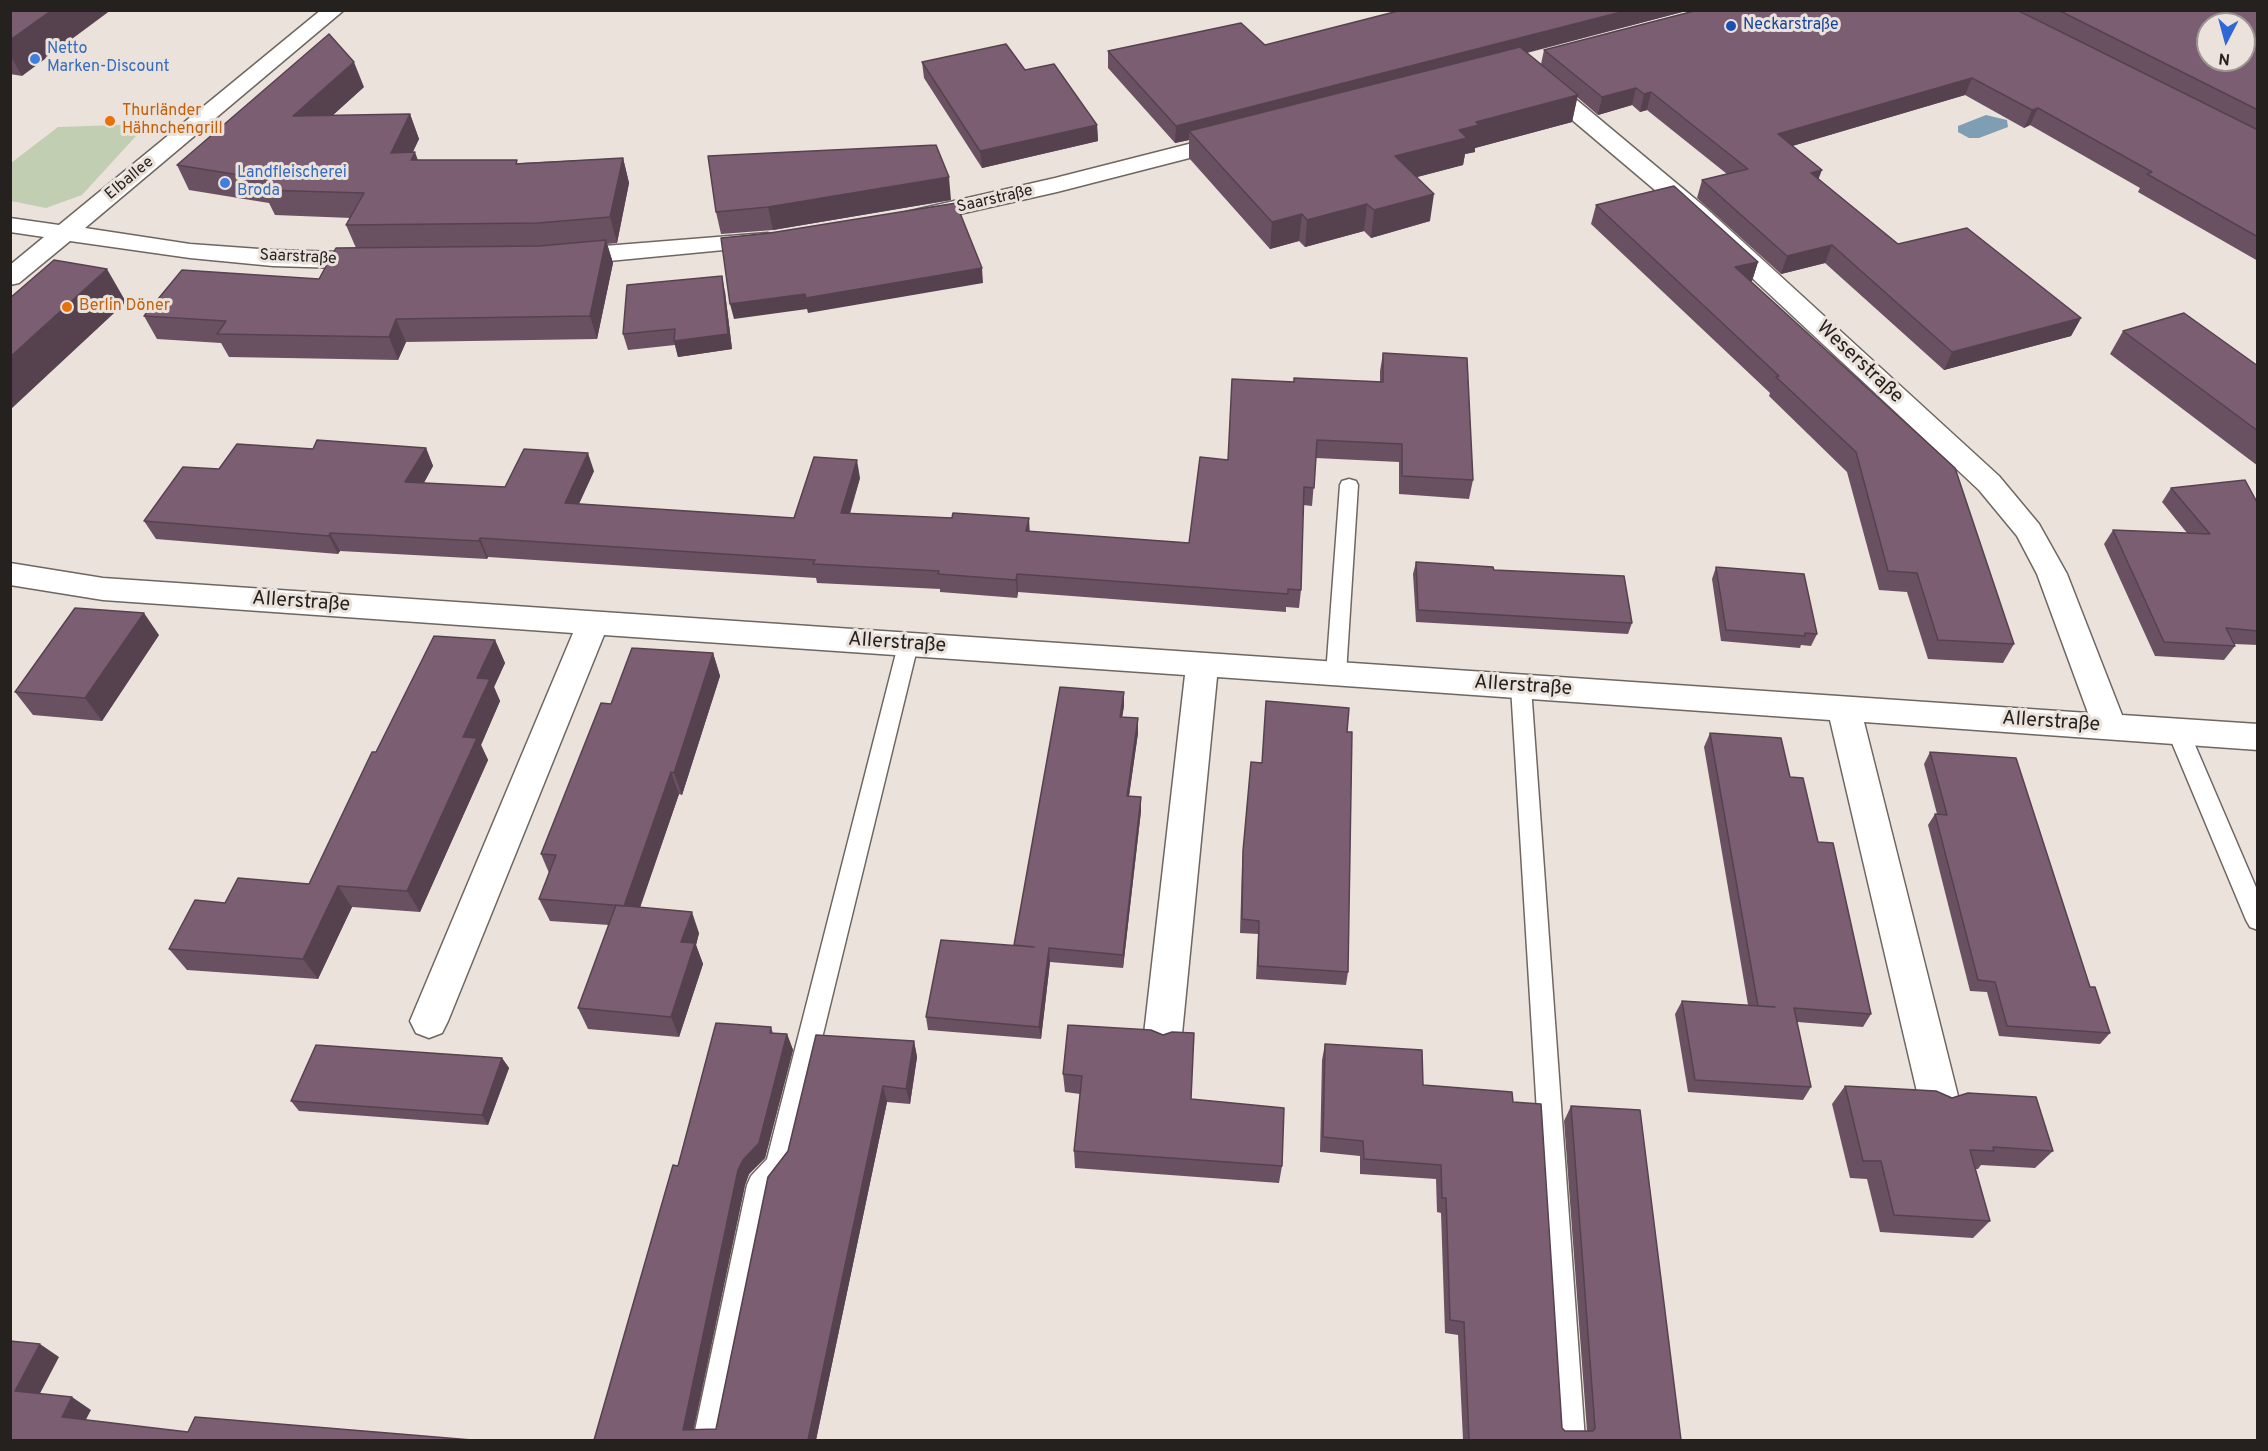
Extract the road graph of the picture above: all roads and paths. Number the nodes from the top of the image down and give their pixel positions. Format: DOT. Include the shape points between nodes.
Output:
graph roads {
  1 [pos="334,10"];
  2 [pos="1544,59"];
  3 [pos="1254,134"];
  4 [pos="894,221"];
  5 [pos="10,225"];
  6 [pos="64,234"];
  7 [pos="793,237"];
  8 [pos="546,258"];
  9 [pos="402,261"];
  10 [pos="10,278"];
  11 [pos="1349,485"];
  12 [pos="10,574"];
  13 [pos="593,623"];
  14 [pos="908,645"];
  15 [pos="1202,664"];
  16 [pos="1336,674"];
  17 [pos="1521,687"];
  18 [pos="1844,708"];
  19 [pos="2110,727"];
  20 [pos="2178,731"];
  21 [pos="2258,737"];
  22 [pos="2258,920"];
  23 [pos="429,1021"];
  24 [pos="1163,1034"];
  25 [pos="1938,1096"];
  26 [pos="707,1440"];
  27 [pos="1571,1440"];
  1 -- 6 [label="street, Elballee"];
  2 -- 19 [label="street, Weserstraße" via="1521,65 1697,213 1989,483 2029,531 2052,574"];
  3 -- 4 [label="street, Saarstraße" via="1024,193"];
  5 -- 6 [label="street, Saarstraße"];
  6 -- 9 [label="street, Saarstraße" via="273,258"];
  6 -- 10 [label="street, Elballee"];
  7 -- 8 [label="street"];
  11 -- 16 [label="lane"];
  12 -- 13 [label="street, Allerstraße" via="103,589"];
  13 -- 14 [label="street, Allerstraße"];
  13 -- 23 [label="street"];
  14 -- 15 [label="street, Allerstraße"];
  14 -- 26 [label="lane" via="778,1165 760,1185"];
  15 -- 16 [label="street, Allerstraße"];
  15 -- 24 [label="street"];
  16 -- 17 [label="street, Allerstraße"];
  17 -- 18 [label="street, Allerstraße"];
  17 -- 27 [label="lane"];
  18 -- 19 [label="street, Allerstraße"];
  18 -- 25 [label="street"];
  19 -- 20 [label="street, Allerstraße"];
  20 -- 21 [label="street, Allerstraße"];
  20 -- 22 [label="lane"];
}
